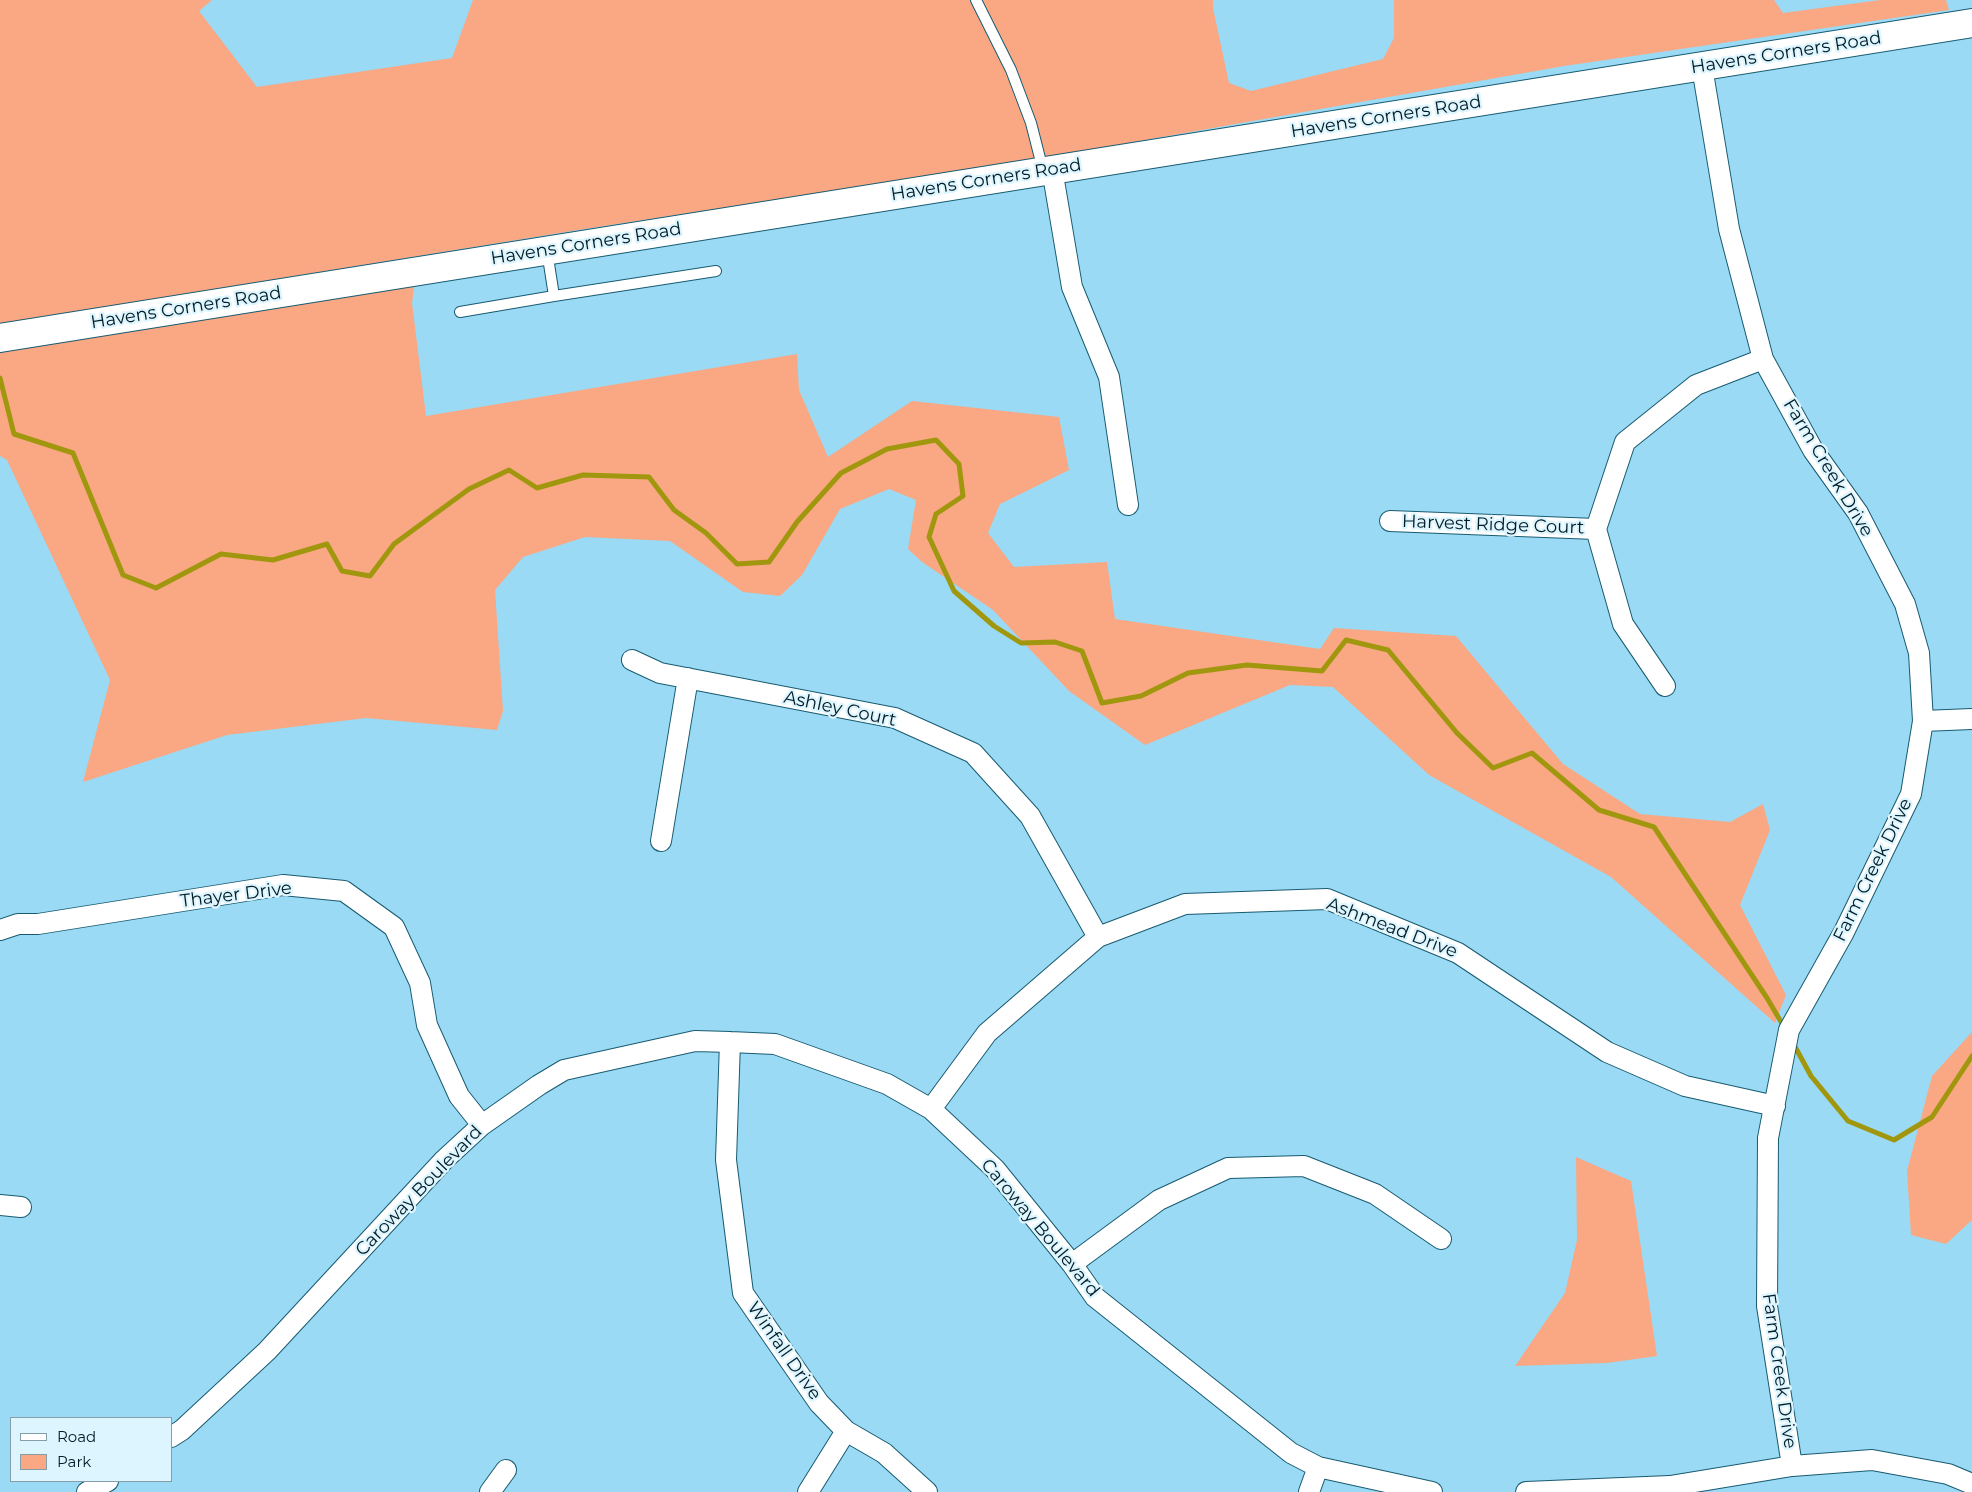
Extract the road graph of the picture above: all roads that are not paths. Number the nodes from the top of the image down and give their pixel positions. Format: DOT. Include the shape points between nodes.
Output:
graph roads {
  1 [pos="976,0"];
  2 [pos="1972,23"];
  3 [pos="1702,67"];
  4 [pos="1048,170"];
  5 [pos="547,250"];
  6 [pos="716,271"];
  7 [pos="554,296"];
  8 [pos="460,312"];
  9 [pos="0,338"];
  10 [pos="1763,359"];
  11 [pos="1128,505"];
  12 [pos="1390,521"];
  13 [pos="1596,529"];
  14 [pos="632,660"];
  15 [pos="688,678"];
  16 [pos="1665,686"];
  17 [pos="1972,719"];
  18 [pos="1923,721"];
  19 [pos="661,841"];
  20 [pos="0,930"];
  21 [pos="1098,937"];
  22 [pos="730,1042"];
  23 [pos="1774,1106"];
  24 [pos="931,1109"];
  25 [pos="482,1125"];
  26 [pos="0,1205"];
  27 [pos="21,1207"];
  28 [pos="1440,1239"];
  29 [pos="1072,1264"];
  30 [pos="846,1431"];
  31 [pos="172,1436"];
  32 [pos="1792,1466"];
  33 [pos="1318,1467"];
  34 [pos="506,1470"];
  35 [pos="1972,1484"];
  36 [pos="108,1485"];
  37 [pos="87,1492"];
  38 [pos="490,1492"];
  39 [pos="808,1492"];
  40 [pos="927,1492"];
  41 [pos="1309,1492"];
  42 [pos="1432,1492"];
  43 [pos="1526,1492"];
  1 -- 4 [label="lane" via="1014,79"];
  2 -- 3 [label="main road, Havens Corners Road"];
  3 -- 4 [label="main road, Havens Corners Road"];
  3 -- 10 [label="street, Farm Creek Drive" via="1729,229"];
  4 -- 5 [label="main road, Havens Corners Road"];
  4 -- 11 [label="street" via="1072,287 1109,377"];
  5 -- 7 [label="lane"];
  5 -- 9 [label="main road, Havens Corners Road"];
  6 -- 7 [label="lane"];
  7 -- 8 [label="lane"];
  10 -- 13 [label="street" via="1696,385 1625,442"];
  10 -- 18 [label="street, Farm Creek Drive" via="1814,450 1858,513 1905,604 1919,653"];
  12 -- 13 [label="street, Harvest Ridge Court"];
  13 -- 16 [label="street" via="1624,624"];
  14 -- 15 [label="street, Ashley Court" via="660,673"];
  15 -- 19 [label="street"];
  15 -- 21 [label="street, Ashley Court" via="895,718 973,753 1030,816"];
  17 -- 18 [label="street"];
  18 -- 23 [label="street, Farm Creek Drive" via="1911,794 1844,932 1789,1030"];
  20 -- 25 [label="street, Thayer Drive" via="18,924 38,924 283,885 344,891 394,927 420,983 427,1025 459,1096"];
  21 -- 23 [label="street, Ashmead Drive" via="1185,904 1327,900 1458,952 1607,1052 1685,1086"];
  21 -- 24 [label="street, Ashmead Drive" via="987,1033"];
  22 -- 24 [label="street, Caroway Boulevard" via="775,1044 887,1084"];
  22 -- 25 [label="street, Caroway Boulevard" via="695,1041 564,1070"];
  22 -- 30 [label="street, Winfall Drive" via="726,1160 743,1293 819,1403"];
  23 -- 32 [label="street, Farm Creek Drive" via="1768,1138 1767,1306"];
  24 -- 29 [label="street, Caroway Boulevard" via="995,1169"];
  25 -- 31 [label="street, Caroway Boulevard" via="444,1160 267,1351"];
  26 -- 27 [label="street"];
  28 -- 29 [label="street" via="1375,1194 1304,1166 1228,1168 1158,1200"];
  29 -- 33 [label="street, Caroway Boulevard" via="1095,1297 1291,1453"];
  30 -- 39 [label="street"];
  30 -- 40 [label="street, Winfall Drive" via="884,1453"];
  32 -- 35 [label="street" via="1872,1460 1948,1474"];
  32 -- 43 [label="street" via="1670,1486"];
  33 -- 41 [label="street"];
  33 -- 42 [label="street, Caroway Boulevard"];
  34 -- 38 [label="street"];
  36 -- 37 [label="street"];
}
